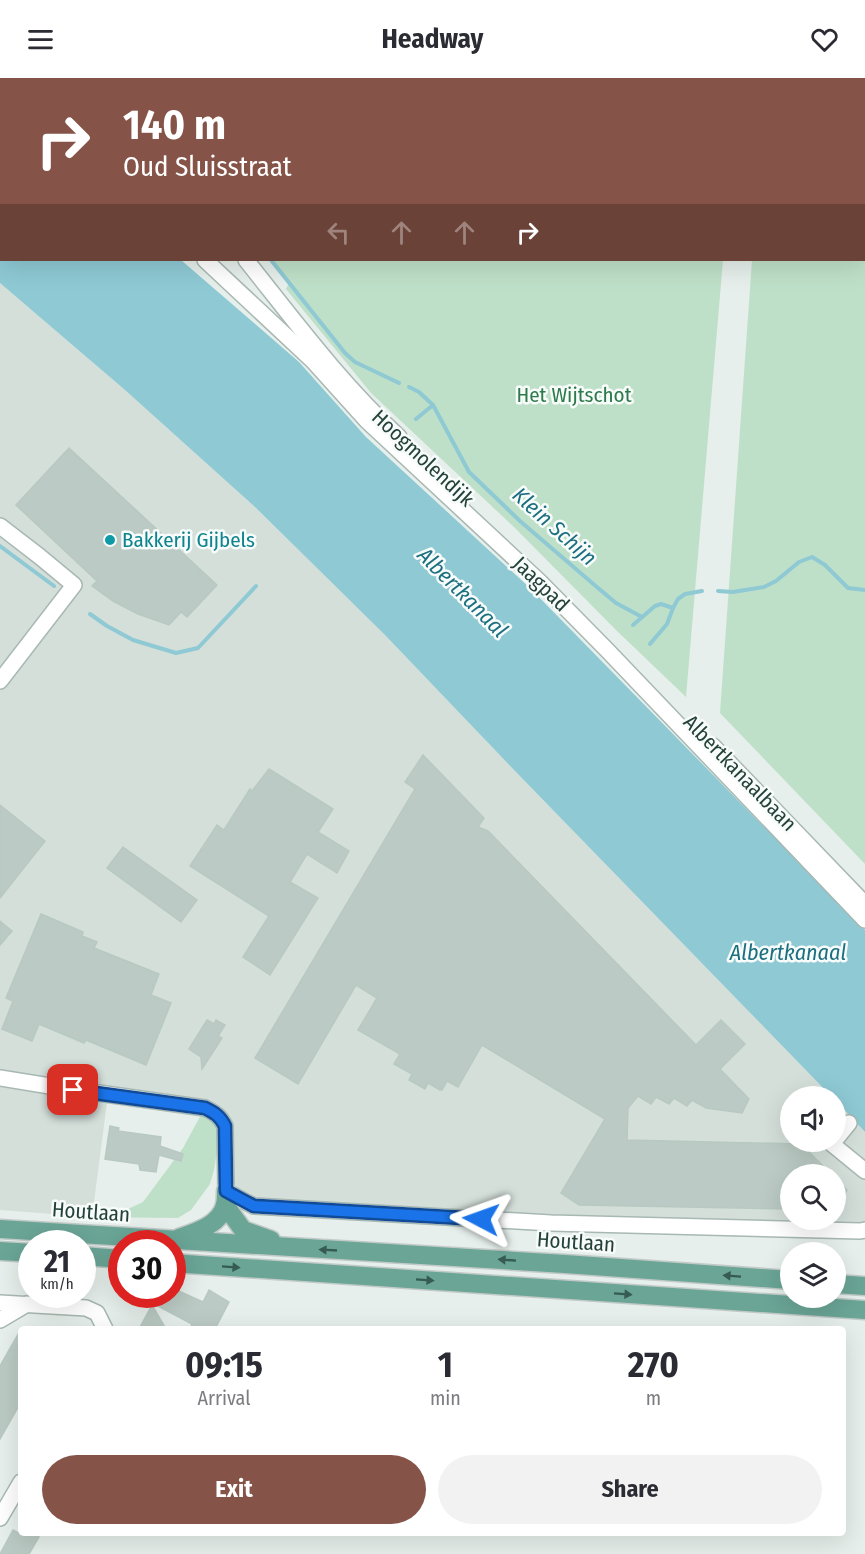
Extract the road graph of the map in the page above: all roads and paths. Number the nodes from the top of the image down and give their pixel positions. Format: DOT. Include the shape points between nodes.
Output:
graph roads {
  1 [pos="206,261"];
  2 [pos="247,261"];
  3 [pos="0,526"];
  4 [pos="614,643"];
  5 [pos="0,681"];
  6 [pos="865,904"];
  7 [pos="865,920"];
  8 [pos="0,1078"];
  9 [pos="849,1123"];
  10 [pos="846,1127"];
  11 [pos="842,1152"];
  12 [pos="865,1171"];
  13 [pos="226,1198"];
  14 [pos="0,1228"];
  15 [pos="865,1230"];
  16 [pos="108,1235"];
  17 [pos="186,1235"];
  18 [pos="186,1241"];
  19 [pos="293,1248"];
  20 [pos="0,1251"];
  21 [pos="18,1252"];
  22 [pos="186,1264"];
  23 [pos="780,1279"];
  24 [pos="846,1285"];
  25 [pos="865,1286"];
  26 [pos="0,1303"];
  27 [pos="18,1304"];
  28 [pos="20,1308"];
  29 [pos="86,1308"];
  30 [pos="865,1310"];
  31 [pos="0,1320"];
  32 [pos="104,1326"];
  33 [pos="18,1487"];
  34 [pos="0,1518"];
  1 -- 7 [label="street, Jaagpad" via="313,361 367,422 557,599"];
  2 -- 4 [label="street, Hoogmolendijk" via="375,414"];
  3 -- 5 [label="street" via="74,585"];
  4 -- 6 [label="street, Albertkanaalbaan"];
  8 -- 13 [label="street" via="213,1112 225,1126"];
  9 -- 10 [label="street"];
  11 -- 12 [label="street"];
  13 -- 15 [label="street" via="235,1196 254,1206 551,1223"];
  13 -- 17 [label="main road" via="219,1217"];
  13 -- 19 [label="main road" via="243,1230"];
  14 -- 16 [label="main road, Houtlaan"];
  18 -- 19 [label="main road, Houtlaan"];
  23 -- 19 [label="main road, Houtlaan, one-way"];
  20 -- 21 [label="main road"];
  22 -- 30 [label="main road, one-way"];
  24 -- 25 [label="main road"];
  26 -- 27 [label="street"];
  28 -- 31 [label="street"];
  29 -- 32 [label="street" via="97,1313"];
  33 -- 34 [label="street"];
}
